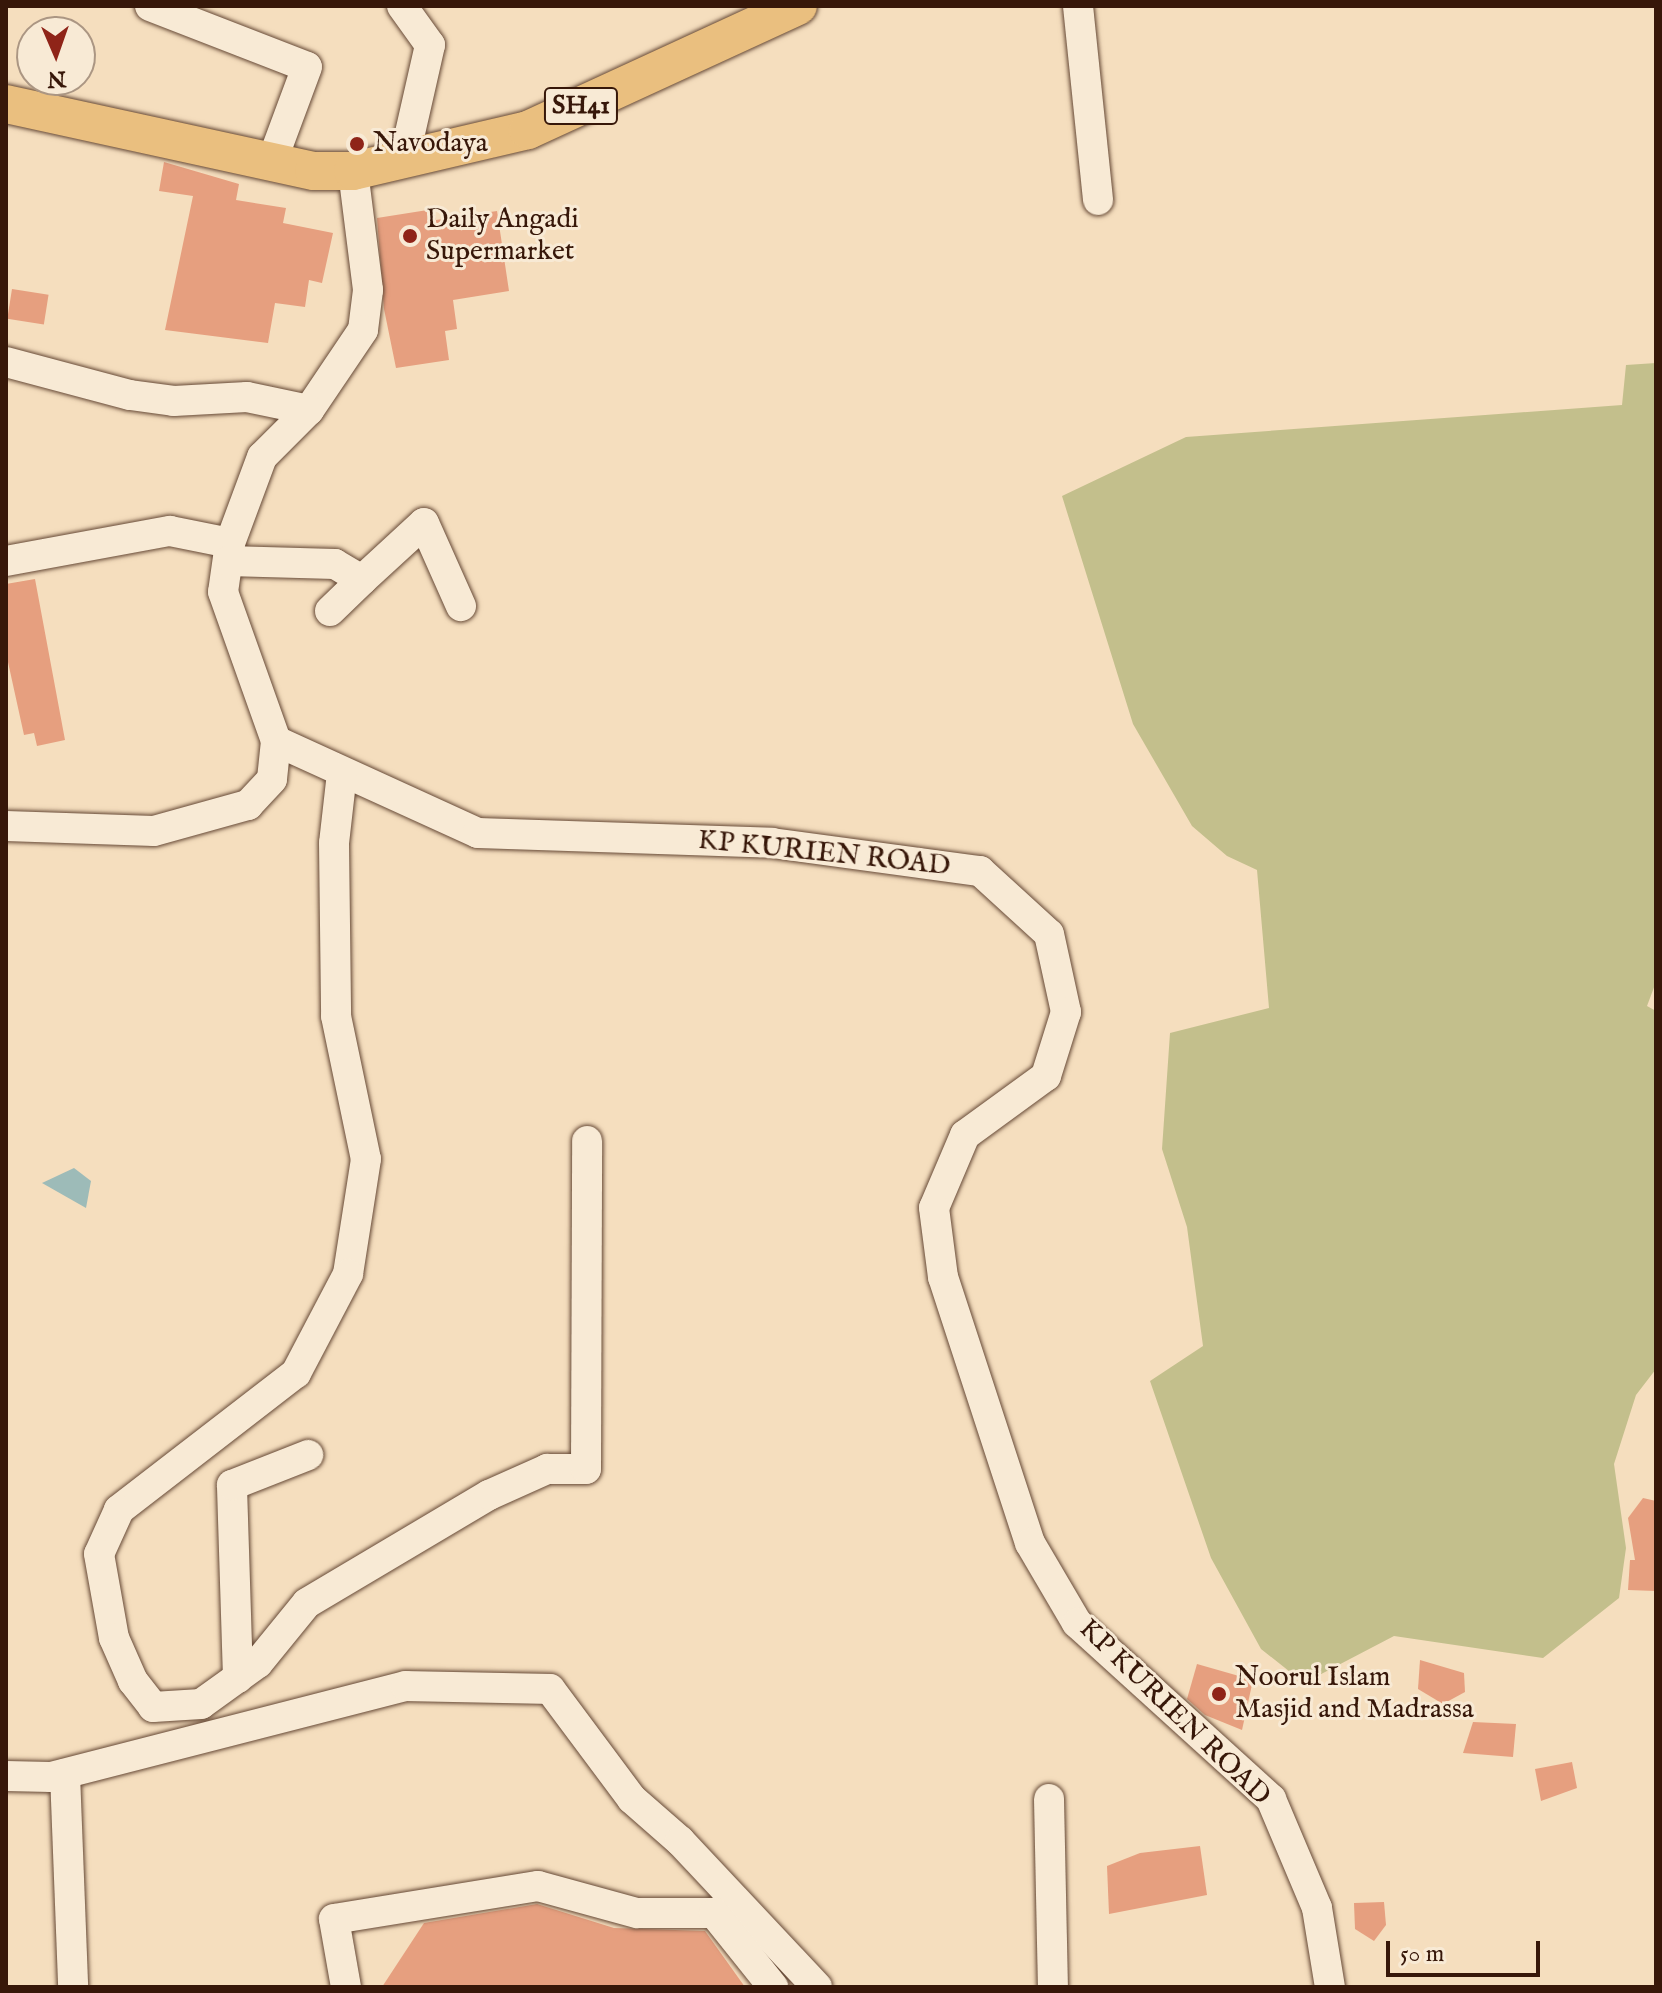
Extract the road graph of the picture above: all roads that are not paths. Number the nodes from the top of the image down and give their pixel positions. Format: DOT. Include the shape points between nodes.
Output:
graph roads {
  1 [pos="150,6"];
  2 [pos="402,6"];
  3 [pos="798,6"];
  4 [pos="1078,6"];
  5 [pos="6,104"];
  6 [pos="404,159"];
  7 [pos="272,161"];
  8 [pos="353,171"];
  9 [pos="1098,200"];
  10 [pos="6,362"];
  11 [pos="309,410"];
  12 [pos="229,552"];
  13 [pos="6,561"];
  14 [pos="362,580"];
  15 [pos="461,606"];
  16 [pos="330,611"];
  17 [pos="276,741"];
  18 [pos="342,773"];
  19 [pos="6,826"];
  20 [pos="587,1141"];
  21 [pos="308,1455"];
  22 [pos="238,1678"];
  23 [pos="65,1774"];
  24 [pos="6,1776"];
  25 [pos="1049,1799"];
  26 [pos="73,1987"];
  27 [pos="346,1987"];
  28 [pos="773,1987"];
  29 [pos="817,1987"];
  30 [pos="1053,1987"];
  31 [pos="1330,1987"];
  1 -- 7 [label="street" via="307,67"];
  2 -- 6 [label="street" via="430,45"];
  3 -- 6 [label="main road, SH41" via="528,130"];
  4 -- 9 [label="street"];
  5 -- 7 [label="main road, SH41"];
  6 -- 8 [label="main road, SH41"];
  7 -- 8 [label="main road, SH41"];
  8 -- 11 [label="street" via="368,290 363,330"];
  10 -- 11 [label="street" via="130,395 174,401 247,397"];
  11 -- 12 [label="street" via="262,457"];
  12 -- 13 [label="street" via="170,531"];
  12 -- 14 [label="street" via="335,564"];
  12 -- 17 [label="street" via="223,592"];
  14 -- 15 [label="street" via="424,523"];
  14 -- 16 [label="street"];
  17 -- 18 [label="street, KP KURIEN ROAD"];
  17 -- 19 [label="street" via="272,779 248,805 154,831"];
  18 -- 22 [label="street" via="334,843 336,1016 366,1159 348,1274 296,1373 119,1510 99,1554 114,1638 133,1681 153,1707 201,1704"];
  18 -- 31 [label="street, KP KURIEN ROAD" via="478,833 772,843 980,871 1049,934 1066,1012 1050,1064 1046,1076 965,1135 934,1208 943,1277 1030,1543 1077,1623 1271,1799 1317,1908"];
  20 -- 22 [label="street" via="586,1469 547,1469 408,1541 307,1603 258,1663"];
  21 -- 22 [label="street" via="232,1485"];
  23 -- 24 [label="street"];
  23 -- 26 [label="street"];
  23 -- 29 [label="street" via="406,1686 550,1689 632,1799 680,1841"];
  25 -- 30 [label="street"];
  27 -- 28 [label="street" via="334,1919 538,1886 637,1913 714,1913"];
}
